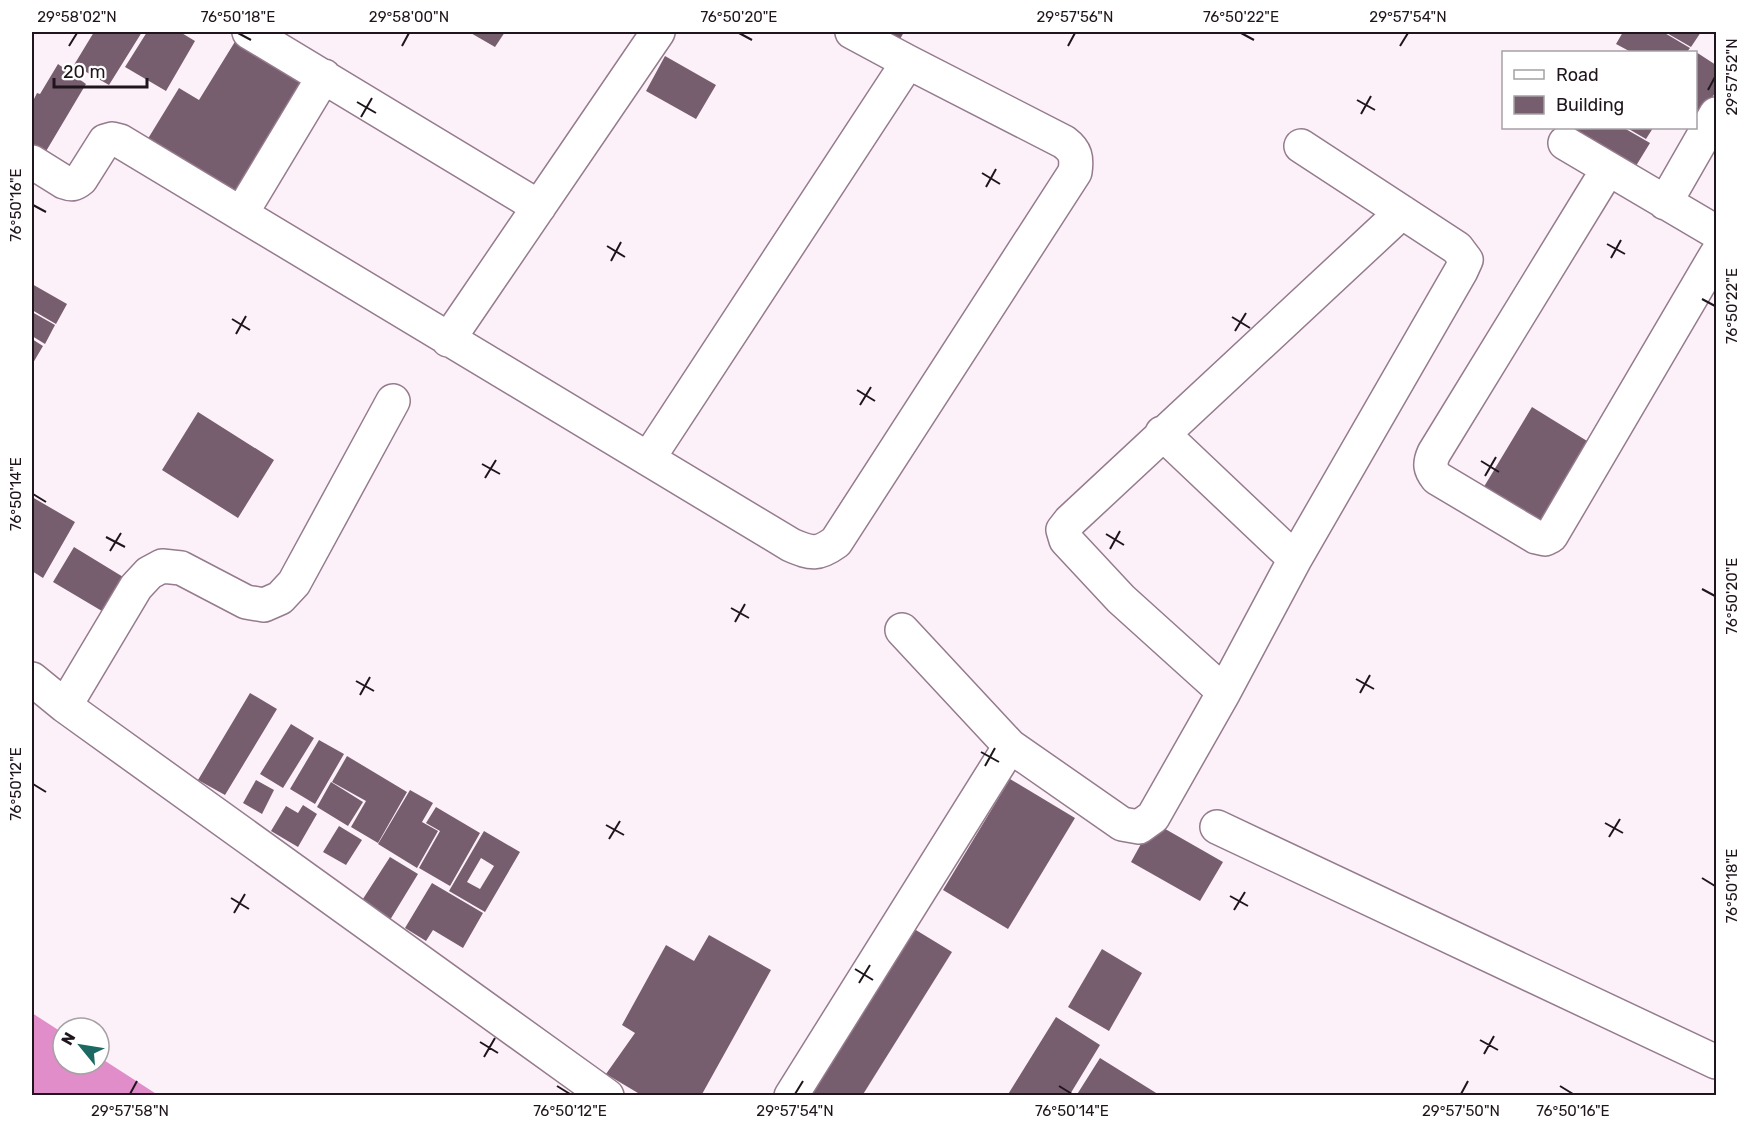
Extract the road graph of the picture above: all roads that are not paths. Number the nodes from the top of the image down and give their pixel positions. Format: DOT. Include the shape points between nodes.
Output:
graph roads {
  1 [pos="249,32"];
  2 [pos="658,32"];
  3 [pos="852,32"];
  4 [pos="908,62"];
  5 [pos="324,76"];
  6 [pos="1716,114"];
  7 [pos="1565,143"];
  8 [pos="1300,146"];
  9 [pos="1608,169"];
  10 [pos="34,171"];
  11 [pos="1665,203"];
  12 [pos="539,207"];
  13 [pos="1402,212"];
  14 [pos="241,214"];
  15 [pos="1716,232"];
  16 [pos="1716,255"];
  17 [pos="448,340"];
  18 [pos="393,401"];
  19 [pos="1162,434"];
  20 [pos="648,459"];
  21 [pos="1295,559"];
  22 [pos="902,630"];
  23 [pos="32,679"];
  24 [pos="1224,692"];
  25 [pos="65,706"];
  26 [pos="1010,746"];
  27 [pos="1217,827"];
  28 [pos="1716,1062"];
  29 [pos="607,1095"];
  30 [pos="791,1095"];
  1 -- 5 [label="street"];
  2 -- 12 [label="street"];
  3 -- 4 [label="street"];
  4 -- 20 [label="street"];
  4 -- 20 [label="street" via="1064,142 1077,158 1075,172 836,542 823,551 808,552 792,545"];
  5 -- 12 [label="street"];
  5 -- 14 [label="street"];
  6 -- 11 [label="street"];
  7 -- 9 [label="street"];
  8 -- 13 [label="street"];
  9 -- 11 [label="street"];
  9 -- 16 [label="street" via="1434,453 1430,462 1437,478 1536,537 1551,536"];
  10 -- 14 [label="street" via="76,183 105,141 112,139"];
  11 -- 15 [label="street"];
  12 -- 17 [label="street"];
  13 -- 19 [label="street"];
  13 -- 21 [label="street" via="1457,248 1466,260"];
  14 -- 17 [label="street"];
  17 -- 20 [label="street"];
  18 -- 25 [label="street" via="294,583 280,598 264,605 246,602 181,568 162,566 135,587"];
  19 -- 21 [label="street"];
  19 -- 24 [label="street" via="1063,530 1066,540 1121,599"];
  21 -- 24 [label="street"];
  22 -- 26 [label="street"];
  23 -- 25 [label="street"];
  24 -- 26 [label="street" via="1153,817 1139,827 1122,825"];
  25 -- 29 [label="street"];
  26 -- 30 [label="street"];
  27 -- 28 [label="street"];
}
